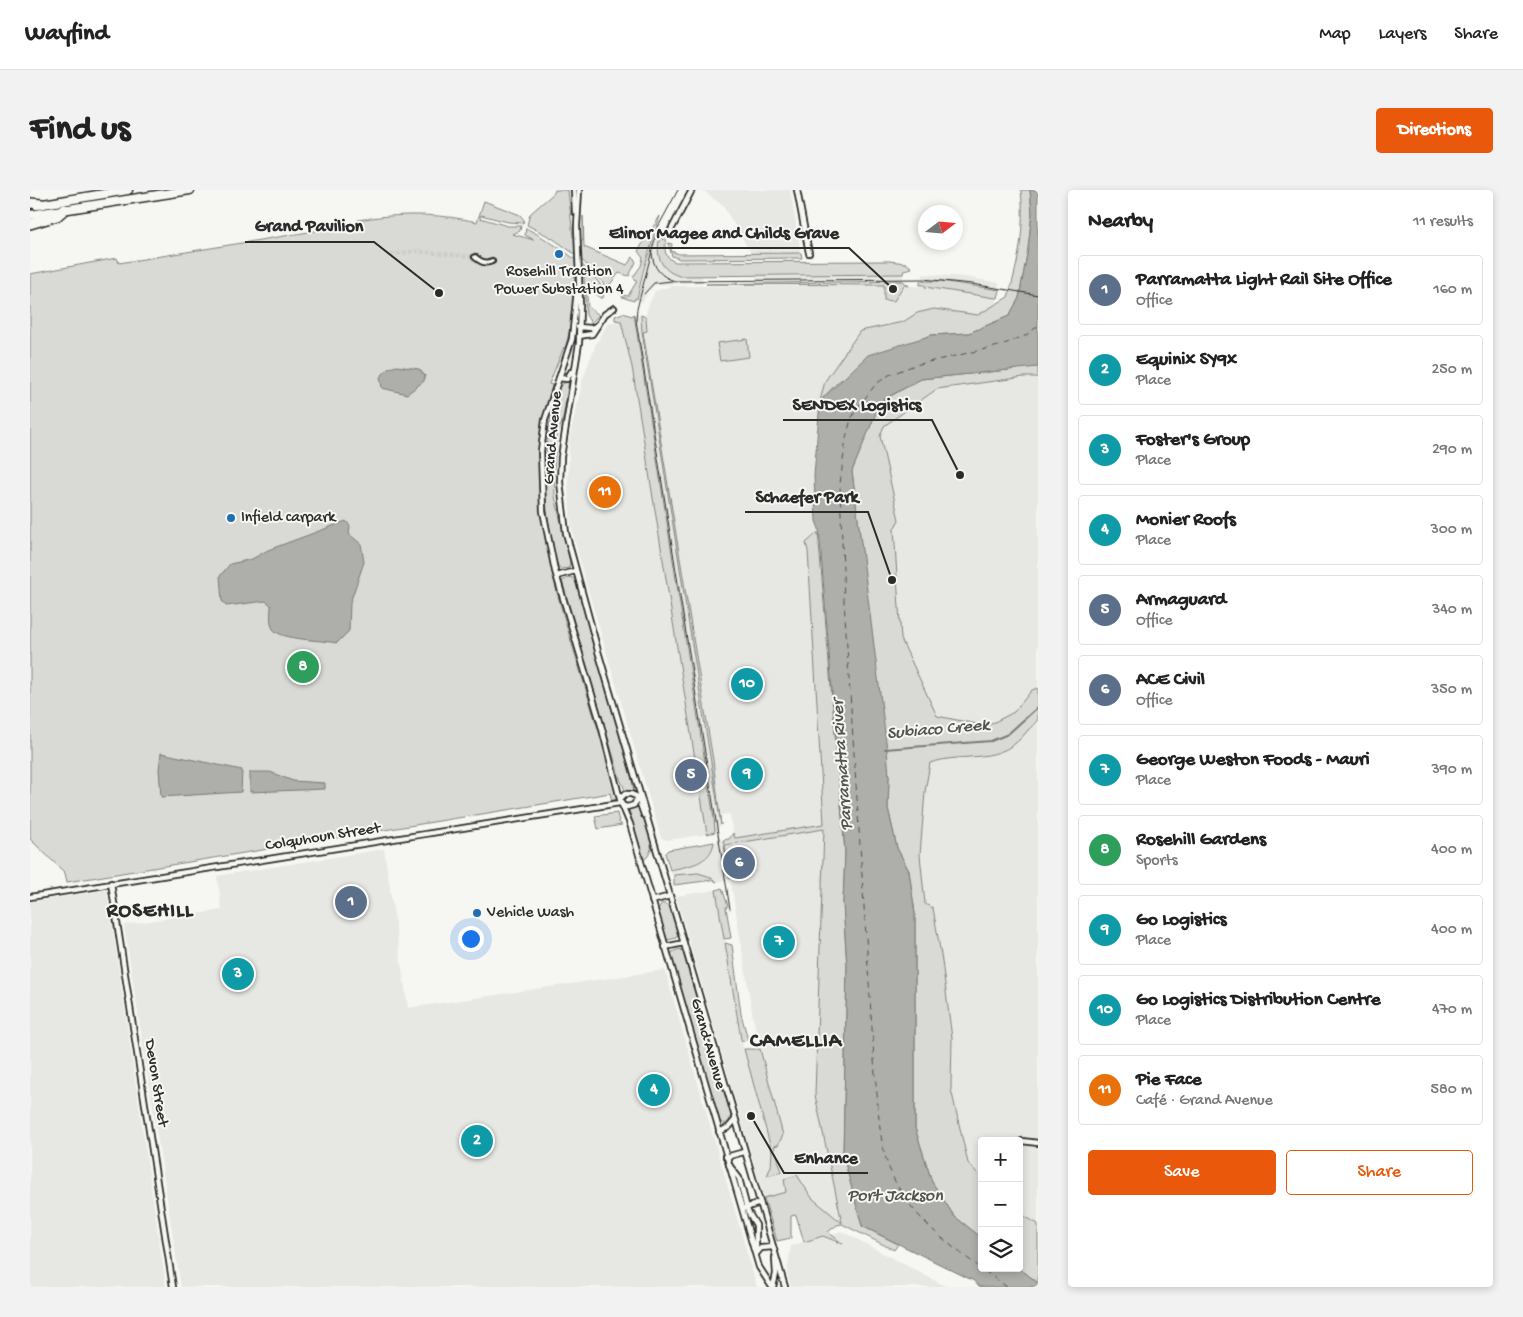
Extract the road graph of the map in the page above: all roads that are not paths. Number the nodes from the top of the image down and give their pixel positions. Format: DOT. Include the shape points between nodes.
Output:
graph roads {
  1 [pos="69,190"];
  2 [pos="128,190"];
  3 [pos="190,190"];
  4 [pos="574,190"];
  5 [pos="579,190"];
  6 [pos="692,190"];
  7 [pos="797,190"];
  8 [pos="78,198"];
  9 [pos="42,204"];
  10 [pos="30,205"];
  11 [pos="65,209"];
  12 [pos="30,216"];
  13 [pos="30,224"];
  14 [pos="577,226"];
  15 [pos="669,234"];
  16 [pos="808,253"];
  17 [pos="475,257"];
  18 [pos="492,261"];
  19 [pos="578,274"];
  20 [pos="614,308"];
  21 [pos="599,324"];
  22 [pos="580,326"];
  23 [pos="574,330"];
  24 [pos="579,336"];
  25 [pos="578,352"];
  26 [pos="559,378"];
  27 [pos="575,572"];
  28 [pos="556,576"];
  29 [pos="630,760"];
  30 [pos="638,798"];
  31 [pos="621,802"];
  32 [pos="655,843"];
  33 [pos="111,883"];
  34 [pos="670,896"];
  35 [pos="30,897"];
  36 [pos="652,901"];
  37 [pos="684,943"];
  38 [pos="666,947"];
  39 [pos="735,1120"];
  40 [pos="719,1132"];
  41 [pos="1023,1141"];
  42 [pos="1038,1143"];
  43 [pos="744,1152"];
  44 [pos="726,1157"];
  45 [pos="760,1203"];
  46 [pos="744,1208"];
  47 [pos="774,1249"];
  48 [pos="756,1256"];
  49 [pos="760,1270"];
  50 [pos="764,1286"];
  51 [pos="174,1287"];
  52 [pos="772,1287"];
  53 [pos="785,1287"];
  1 -- 8 [label="main road"];
  2 -- 8 [label="main road"];
  3 -- 11 [label="main road"];
  4 -- 14 [label="street, Grand Avenue"];
  5 -- 14 [label="street, Grand Avenue"];
  6 -- 15 [label="street"];
  7 -- 16 [label="street"];
  8 -- 9 [label="main road"];
  9 -- 10 [label="highway"];
  11 -- 12 [label="main road"];
  11 -- 13 [label="highway" via="57,216"];
  14 -- 19 [label="street, Grand Avenue"];
  17 -- 18 [label="street" via="487,263"];
  19 -- 22 [label="street, Grand Avenue"];
  19 -- 23 [label="street, Grand Avenue"];
  20 -- 21 [label="street"];
  21 -- 22 [label="street" via="591,328"];
  21 -- 24 [label="street" via="590,335"];
  22 -- 23 [label="street"];
  22 -- 24 [label="street, Grand Avenue"];
  23 -- 24 [label="street"];
  23 -- 26 [label="street, Grand Avenue"];
  24 -- 25 [label="street, Grand Avenue"];
  25 -- 26 [label="street" via="570,375 566,379"];
  25 -- 27 [label="street, Grand Avenue" via="563,435 560,482"];
  26 -- 28 [label="street, Grand Avenue" via="545,420 541,451 542,511"];
  27 -- 28 [label="street"];
  27 -- 29 [label="street, Grand Avenue"];
  28 -- 31 [label="street, Grand Avenue"];
  29 -- 30 [label="street, Grand Avenue"];
  29 -- 32 [label="street, Grand Avenue"];
  30 -- 31 [label="street" via="629,794"];
  30 -- 31 [label="street" via="632,806"];
  30 -- 32 [label="street, Grand Avenue"];
  31 -- 33 [label="street, Colquhoun Street"];
  31 -- 36 [label="street, Grand Avenue" via="630,822"];
  32 -- 34 [label="street, Grand Avenue"];
  33 -- 35 [label="street, Colquhoun Street"];
  33 -- 51 [label="street, Devon Street"];
  34 -- 36 [label="street"];
  34 -- 37 [label="street, Grand Avenue"];
  36 -- 38 [label="street, Grand Avenue"];
  37 -- 38 [label="street"];
  37 -- 39 [label="street, Grand Avenue"];
  38 -- 40 [label="street, Grand Avenue"];
  39 -- 40 [label="street" via="730,1127"];
  39 -- 43 [label="street, Grand Avenue"];
  40 -- 44 [label="street, Grand Avenue"];
  41 -- 42 [label="street"];
  43 -- 44 [label="street"];
  43 -- 45 [label="street, Grand Avenue"];
  44 -- 46 [label="street, Grand Avenue"];
  45 -- 46 [label="street"];
  45 -- 47 [label="street, Grand Avenue"];
  46 -- 48 [label="street, Grand Avenue"];
  46 -- 48 [label="street" via="756,1228"];
  47 -- 48 [label="street" via="761,1248"];
  47 -- 52 [label="street" via="776,1274"];
  47 -- 53 [label="street, Grand Avenue"];
  48 -- 49 [label="street, Grand Avenue"];
  49 -- 50 [label="street"];
  49 -- 52 [label="street, Grand Avenue"];
}
